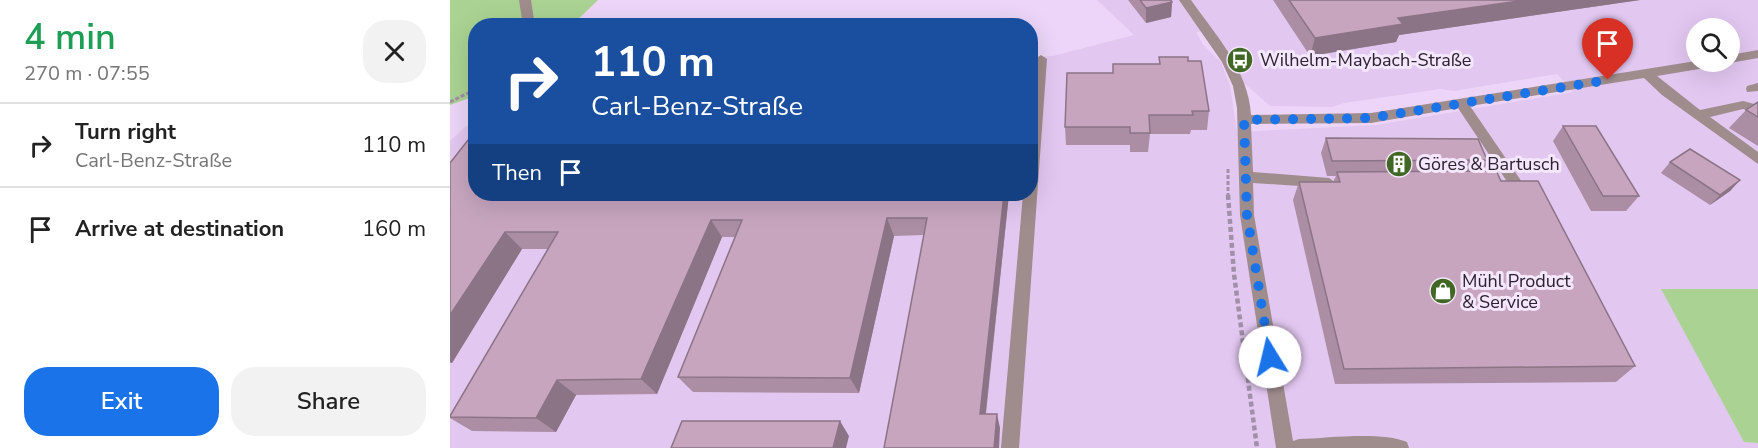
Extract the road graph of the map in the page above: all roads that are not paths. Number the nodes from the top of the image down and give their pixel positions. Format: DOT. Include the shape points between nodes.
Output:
graph roads {
  1 [pos="525,0"];
  2 [pos="1185,0"];
  3 [pos="529,18"];
  4 [pos="1758,54"];
  5 [pos="1740,57"];
  6 [pos="1041,58"];
  7 [pos="1686,67"];
  8 [pos="1647,74"];
  9 [pos="1038,96"];
  10 [pos="1462,104"];
  11 [pos="1758,110"];
  12 [pos="1698,115"];
  13 [pos="1244,120"];
  14 [pos="1758,159"];
  15 [pos="1245,177"];
  16 [pos="1339,183"];
  17 [pos="1517,185"];
  18 [pos="1030,201"];
  19 [pos="1010,448"];
  20 [pos="1285,448"];
  21 [pos="1299,448"];
  22 [pos="1400,448"];
  1 -- 3 [label="street"];
  2 -- 13 [label="street" via="1228,62 1239,86"];
  4 -- 5 [label="street"];
  6 -- 9 [label="street"];
  7 -- 8 [label="street"];
  8 -- 10 [label="street"];
  8 -- 12 [label="street"];
  10 -- 13 [label="street" via="1371,118"];
  10 -- 17 [label="street"];
  11 -- 12 [label="street" via="1743,105"];
  12 -- 14 [label="street"];
  13 -- 15 [label="street"];
  15 -- 16 [label="street"];
  15 -- 20 [label="street" via="1247,215"];
  18 -- 19 [label="street"];
  21 -- 22 [label="street"];
}
